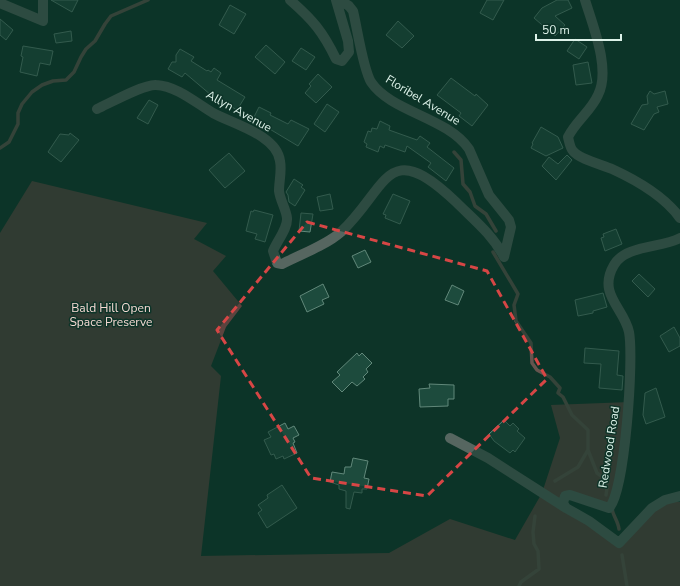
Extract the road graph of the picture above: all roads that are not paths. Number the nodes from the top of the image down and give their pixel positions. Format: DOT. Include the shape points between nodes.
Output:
graph roads {
  1 [pos="43,0"];
  2 [pos="290,0"];
  3 [pos="336,0"];
  4 [pos="340,0"];
  5 [pos="585,0"];
  6 [pos="0,3"];
  7 [pos="97,109"];
  8 [pos="680,218"];
  9 [pos="680,238"];
  10 [pos="508,240"];
  11 [pos="450,438"];
  12 [pos="680,496"];
  13 [pos="566,508"];
  1 -- 6 [label="street" via="43,21"];
  2 -- 3 [label="street" via="310,18 325,37 336,59 342,61 349,52 348,41"];
  4 -- 10 [label="street, Floribel Avenue" via="353,11 370,81 378,90 443,127 467,145 489,194 509,220 511,227"];
  5 -- 8 [label="street" via="600,54 602,84 591,106 573,125 568,137 573,151 641,185 672,207"];
  7 -- 10 [label="street, Allyn Avenue" via="154,84 161,85 269,142 279,156 279,192 287,217 287,223 272,251 277,263 282,264 340,233 382,180 394,172 404,170 429,178 444,191 487,232 504,257"];
  9 -- 13 [label="street, Redwood Road" via="622,256 614,264 609,286 617,310 629,332 631,358 630,402 614,503 609,508 570,495 563,500"];
  11 -- 13 [label="street" via="488,458"];
  12 -- 13 [label="street" via="665,500 652,508 619,542"];
}
